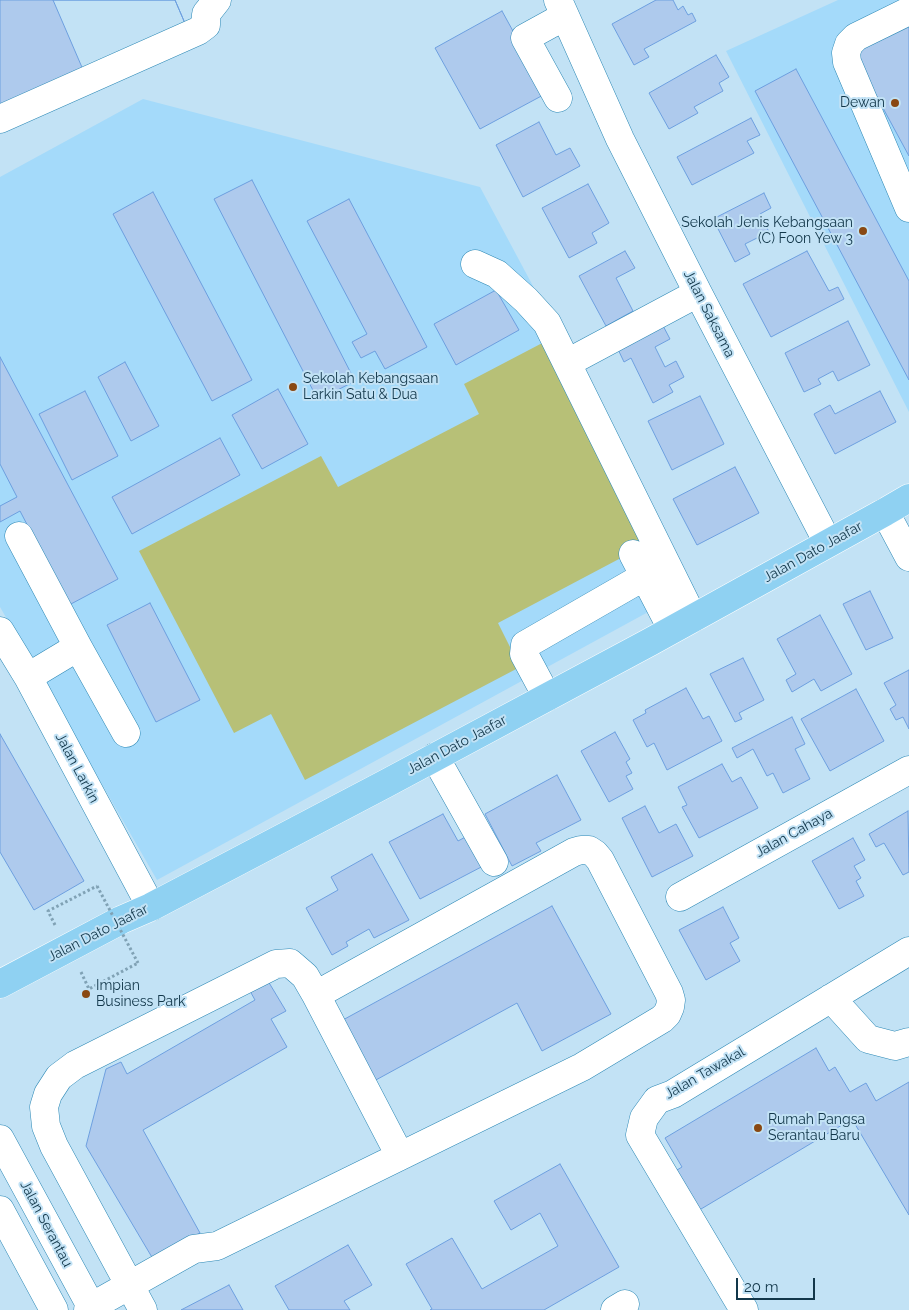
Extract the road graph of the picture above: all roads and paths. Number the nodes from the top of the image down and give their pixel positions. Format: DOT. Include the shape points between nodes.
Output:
graph roads {
  1 [pos="217,0"];
  2 [pos="562,8"];
  3 [pos="909,11"];
  4 [pos="558,98"];
  5 [pos="0,119"];
  6 [pos="909,208"];
  7 [pos="476,264"];
  8 [pos="698,293"];
  9 [pos="567,363"];
  10 [pos="909,498"];
  11 [pos="885,512"];
  12 [pos="19,536"];
  13 [pos="828,543"];
  14 [pos="909,557"];
  15 [pos="683,624"];
  16 [pos="0,631"];
  17 [pos="78,647"];
  18 [pos="28,677"];
  19 [pos="547,697"];
  20 [pos="126,733"];
  21 [pos="435,757"];
  22 [pos="909,770"];
  23 [pos="494,862"];
  24 [pos="680,897"];
  25 [pos="151,907"];
  26 [pos="48,911"];
  27 [pos="909,951"];
  28 [pos="0,984"];
  29 [pos="90,989"];
  30 [pos="316,995"];
  31 [pos="831,998"];
  32 [pos="909,1042"];
  33 [pos="0,1139"];
  34 [pos="400,1156"];
  35 [pos="0,1210"];
  36 [pos="133,1301"];
  37 [pos="90,1309"];
  38 [pos="54,1310"];
  39 [pos="744,1310"];
  1 -- 5 [label="street" via="206,14 206,25 198,31"];
  2 -- 4 [label="street" via="525,38"];
  2 -- 8 [label="street, Jalan Saksama" via="620,139"];
  3 -- 6 [label="street" via="856,38 846,53"];
  7 -- 9 [label="street" via="497,274 526,300 547,324"];
  8 -- 9 [label="street"];
  8 -- 13 [label="street, Jalan Saksama"];
  9 -- 15 [label="street"];
  10 -- 11 [label="main road, Jalan Dato Jaafar"];
  11 -- 13 [label="main road, Jalan Dato Jaafar"];
  11 -- 14 [label="street"];
  12 -- 17 [label="street"];
  13 -- 15 [label="main road, Jalan Dato Jaafar"];
  15 -- 19 [label="main road, Jalan Dato Jaafar"];
  15 -- 19 [label="street" via="639,565 525,645 524,654"];
  16 -- 18 [label="street, Jalan Larkin"];
  17 -- 18 [label="street"];
  17 -- 20 [label="street"];
  18 -- 25 [label="street, Jalan Larkin"];
  19 -- 21 [label="main road, Jalan Dato Jaafar"];
  21 -- 23 [label="street"];
  21 -- 25 [label="main road, Jalan Dato Jaafar"];
  22 -- 24 [label="street, Jalan Cahaya"];
  25 -- 28 [label="main road, Jalan Dato Jaafar"];
  26 -- 29 [label="path, bridge" via="97,886 138,963"];
  27 -- 31 [label="street, Jalan Tawakal"];
  30 -- 34 [label="street"];
  30 -- 34 [label="street" via="574,852 588,850 600,860 669,993 671,1000 667,1014 582,1067"];
  30 -- 36 [label="street" via="305,976 290,963 276,964 75,1065 60,1077 48,1094 44,1107 46,1126 54,1146"];
  31 -- 32 [label="street" via="868,1039 895,1046"];
  31 -- 39 [label="street, Jalan Tawakal" via="658,1100 644,1118 640,1135"];
  33 -- 37 [label="street, Jalan Serantau"];
  34 -- 36 [label="street" via="217,1246 194,1249"];
  35 -- 38 [label="street"];
  36 -- 37 [label="street"];
}
